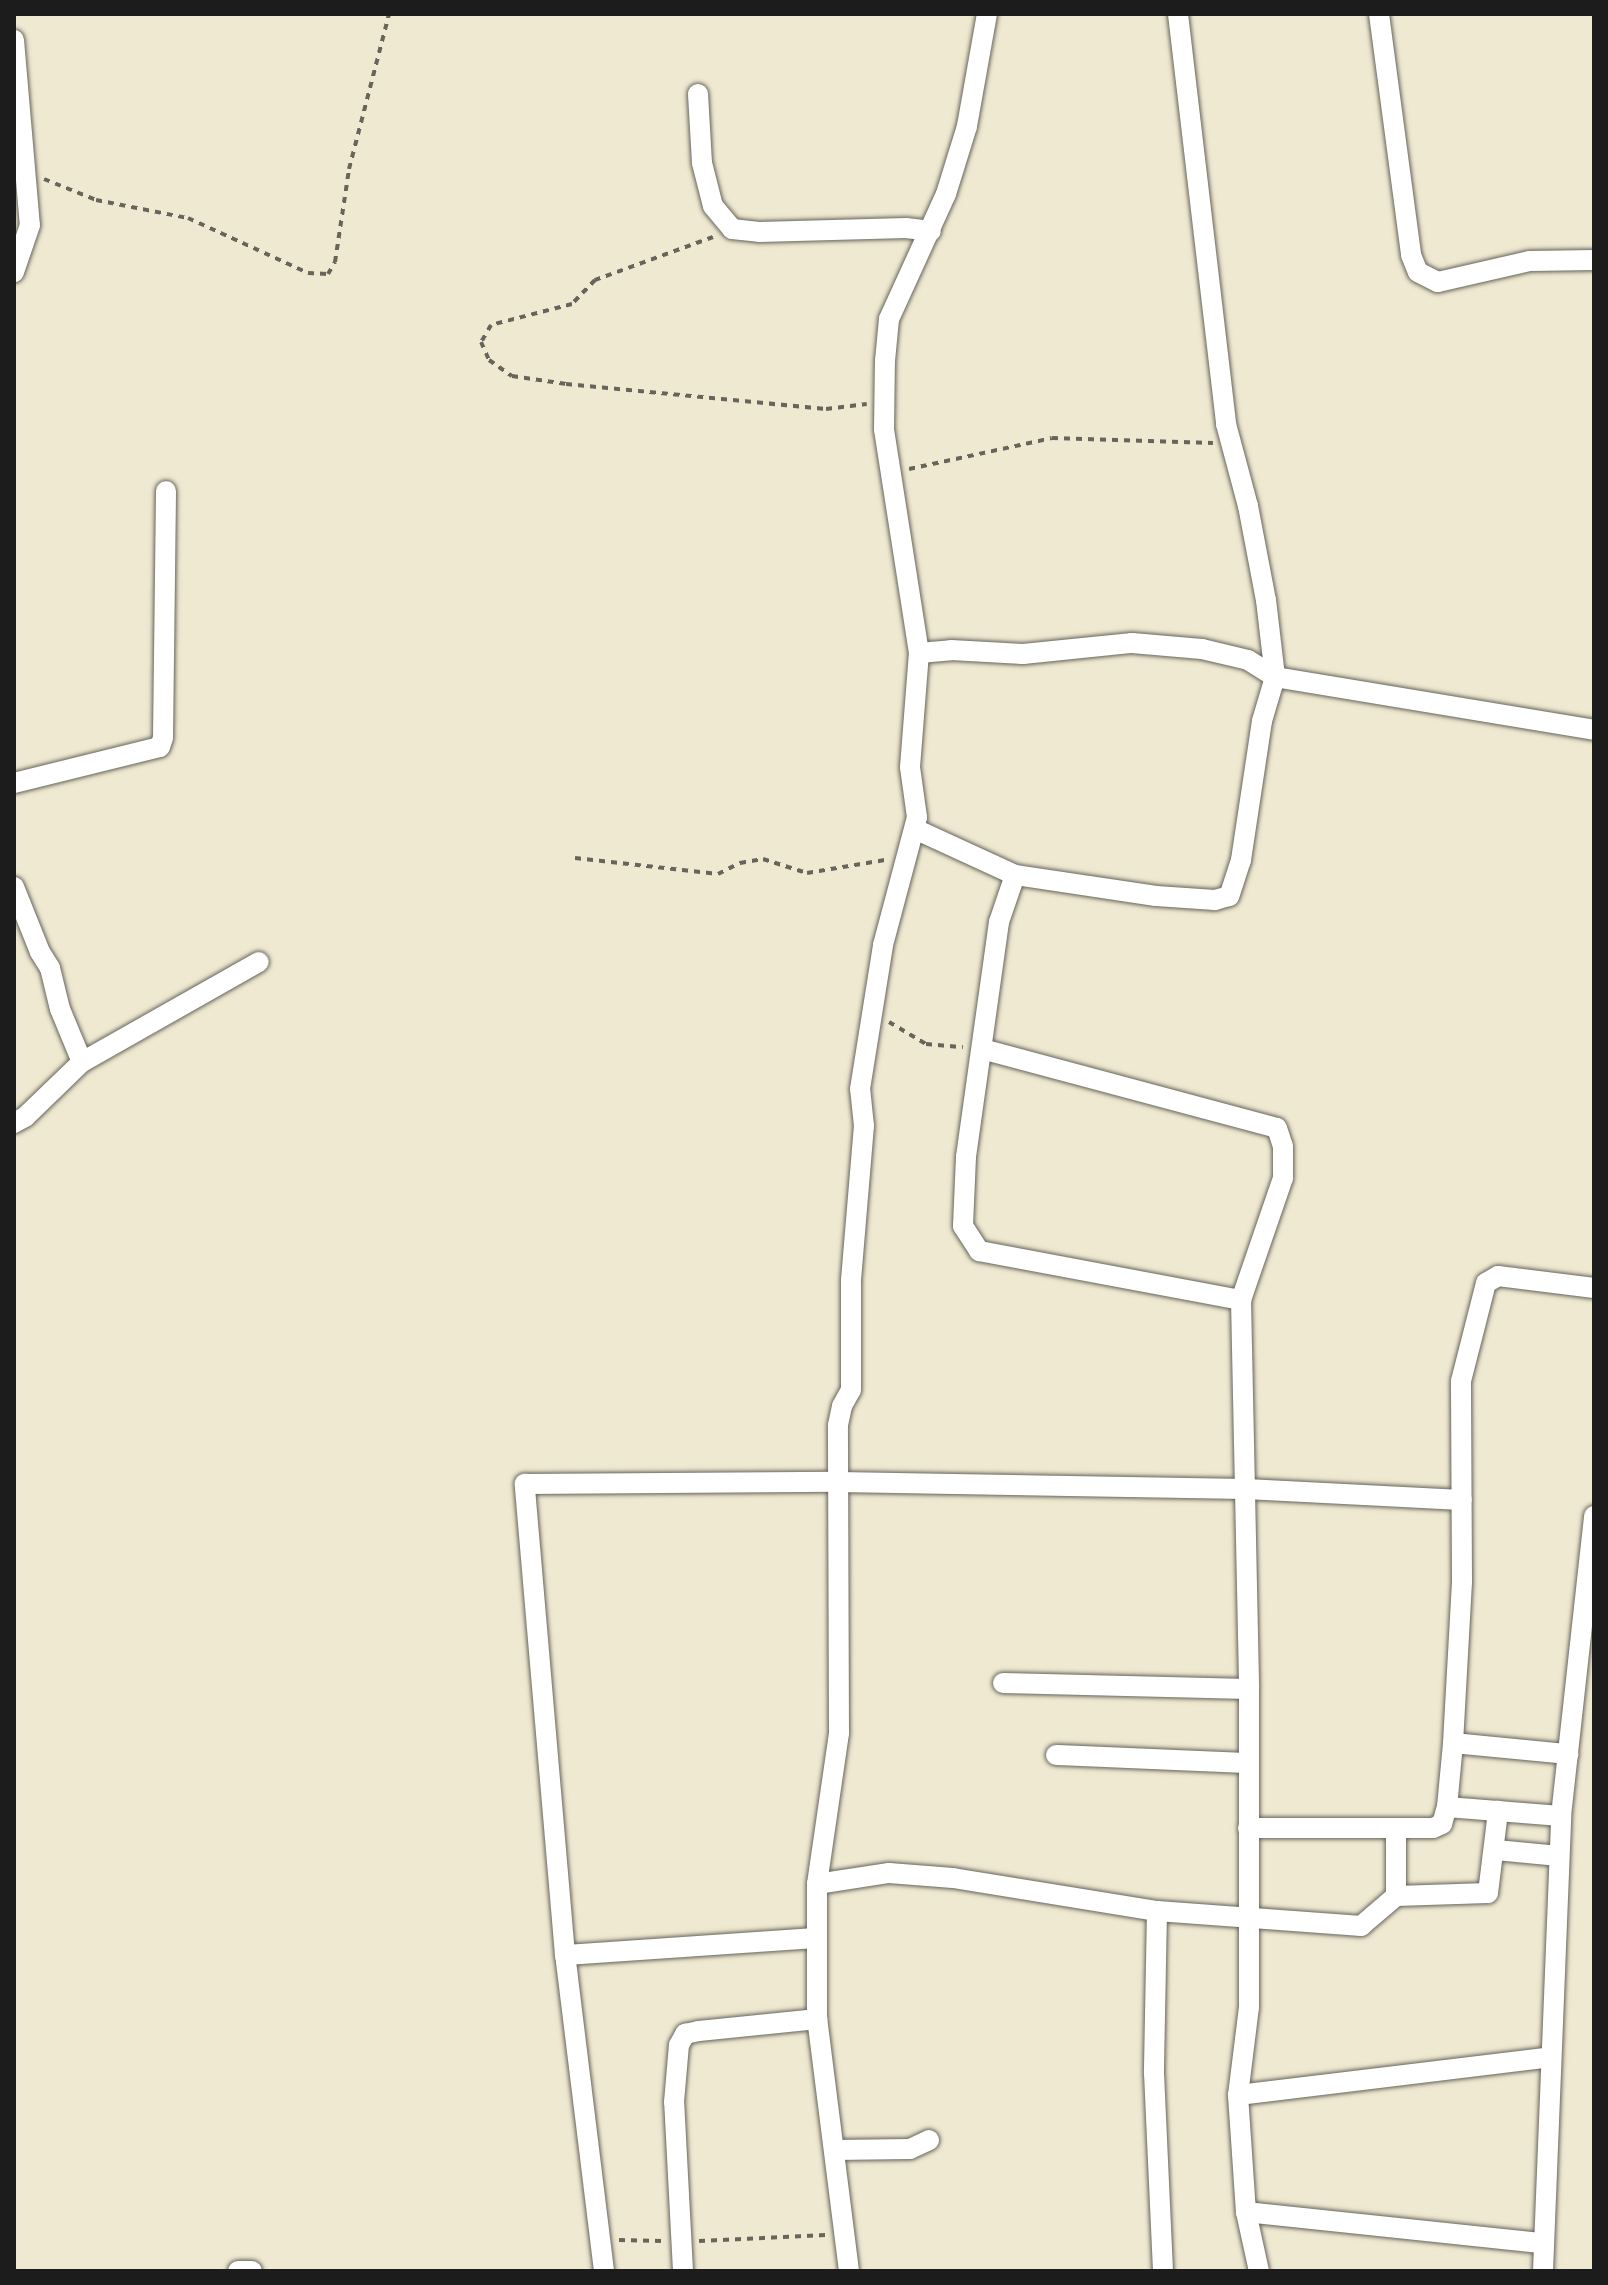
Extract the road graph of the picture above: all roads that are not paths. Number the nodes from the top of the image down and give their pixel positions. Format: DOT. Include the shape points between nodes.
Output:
graph roads {
  1 [pos="987,14"];
  2 [pos="1178,14"];
  3 [pos="1379,14"];
  4 [pos="14,40"];
  5 [pos="698,94"];
  6 [pos="19,144"];
  7 [pos="931,231"];
  8 [pos="1594,260"];
  9 [pos="14,272"];
  10 [pos="166,491"];
  11 [pos="919,653"];
  12 [pos="1275,677"];
  13 [pos="1594,730"];
  14 [pos="14,783"];
  15 [pos="915,829"];
  16 [pos="1015,875"];
  17 [pos="14,887"];
  18 [pos="259,962"];
  19 [pos="982,1049"];
  20 [pos="82,1062"];
  21 [pos="14,1123"];
  22 [pos="1594,1288"];
  23 [pos="1241,1300"];
  24 [pos="838,1482"];
  25 [pos="1246,1489"];
  26 [pos="1462,1500"];
  27 [pos="1594,1516"];
  28 [pos="1003,1683"];
  29 [pos="1249,1689"];
  30 [pos="1453,1743"];
  31 [pos="1568,1754"];
  32 [pos="1056,1755"];
  33 [pos="1248,1763"];
  34 [pos="1447,1807"];
  35 [pos="1498,1811"];
  36 [pos="1561,1816"];
  37 [pos="1248,1828"];
  38 [pos="1396,1828"];
  39 [pos="1496,1850"];
  40 [pos="1559,1856"];
  41 [pos="817,1884"];
  42 [pos="1396,1896"];
  43 [pos="1157,1911"];
  44 [pos="1249,1917"];
  45 [pos="816,1938"];
  46 [pos="565,1955"];
  47 [pos="817,2019"];
  48 [pos="1550,2057"];
  49 [pos="1238,2095"];
  50 [pos="929,2140"];
  51 [pos="834,2150"];
  52 [pos="1246,2212"];
  53 [pos="1542,2243"];
  54 [pos="238,2271"];
  55 [pos="252,2271"];
  56 [pos="604,2271"];
  57 [pos="683,2271"];
  58 [pos="849,2271"];
  59 [pos="1163,2271"];
  60 [pos="1256,2271"];
  61 [pos="1543,2271"];
  1 -- 7 [label="street" via="967,126"];
  2 -- 12 [label="street" via="1221,382 1266,600"];
  3 -- 8 [label="street" via="1411,255 1418,272 1438,282 1530,261"];
  4 -- 6 [label="street"];
  5 -- 7 [label="street" via="702,163 713,206 732,229"];
  6 -- 9 [label="street" via="28,170 30,225"];
  7 -- 11 [label="street" via="889,319 884,429"];
  10 -- 14 [label="street" via="160,747"];
  11 -- 12 [label="street" via="1023,654 1132,643 1202,649 1248,660"];
  11 -- 15 [label="street" via="910,767"];
  12 -- 13 [label="street"];
  12 -- 16 [label="street" via="1262,721 1241,860 1229,896 1156,896"];
  15 -- 16 [label="street"];
  15 -- 24 [label="street" via="870,1011 860,1089 864,1126 851,1280 851,1390 838,1425"];
  16 -- 19 [label="street" via="999,922"];
  17 -- 20 [label="street" via="50,968"];
  18 -- 20 [label="street"];
  19 -- 23 [label="street" via="966,1157 963,1226 979,1251"];
  19 -- 23 [label="street" via="1277,1128 1283,1178"];
  20 -- 21 [label="street"];
  22 -- 26 [label="street" via="1498,1276 1486,1283 1461,1381"];
  23 -- 25 [label="street"];
  24 -- 25 [label="street"];
  24 -- 41 [label="street" via="839,1733"];
  24 -- 46 [label="street" via="525,1484"];
  25 -- 26 [label="street"];
  25 -- 29 [label="street"];
  26 -- 30 [label="street"];
  27 -- 31 [label="street"];
  28 -- 29 [label="street"];
  29 -- 33 [label="street"];
  30 -- 31 [label="street"];
  30 -- 34 [label="street"];
  31 -- 36 [label="street"];
  32 -- 33 [label="street"];
  33 -- 37 [label="street"];
  34 -- 35 [label="street"];
  34 -- 38 [label="street" via="1442,1824 1433,1828"];
  35 -- 36 [label="street"];
  35 -- 39 [label="street"];
  36 -- 40 [label="street"];
  37 -- 38 [label="street"];
  37 -- 44 [label="street"];
  38 -- 42 [label="street"];
  39 -- 40 [label="street"];
  39 -- 42 [label="street" via="1488,1893"];
  40 -- 48 [label="street"];
  41 -- 43 [label="street" via="902,1874 953,1878"];
  41 -- 45 [label="street"];
  42 -- 44 [label="street" via="1361,1926"];
  43 -- 44 [label="street"];
  43 -- 59 [label="street" via="1154,2073"];
  44 -- 49 [label="street" via="1249,2007"];
  45 -- 46 [label="street"];
  45 -- 47 [label="street"];
  46 -- 56 [label="street"];
  47 -- 51 [label="street"];
  47 -- 57 [label="street" via="685,2034 674,2084"];
  48 -- 49 [label="street"];
  48 -- 53 [label="street"];
  49 -- 52 [label="street"];
  50 -- 51 [label="street" via="910,2149"];
  51 -- 58 [label="street"];
  52 -- 53 [label="street"];
  52 -- 60 [label="street"];
  53 -- 61 [label="street"];
  54 -- 55 [label="street"];
}
